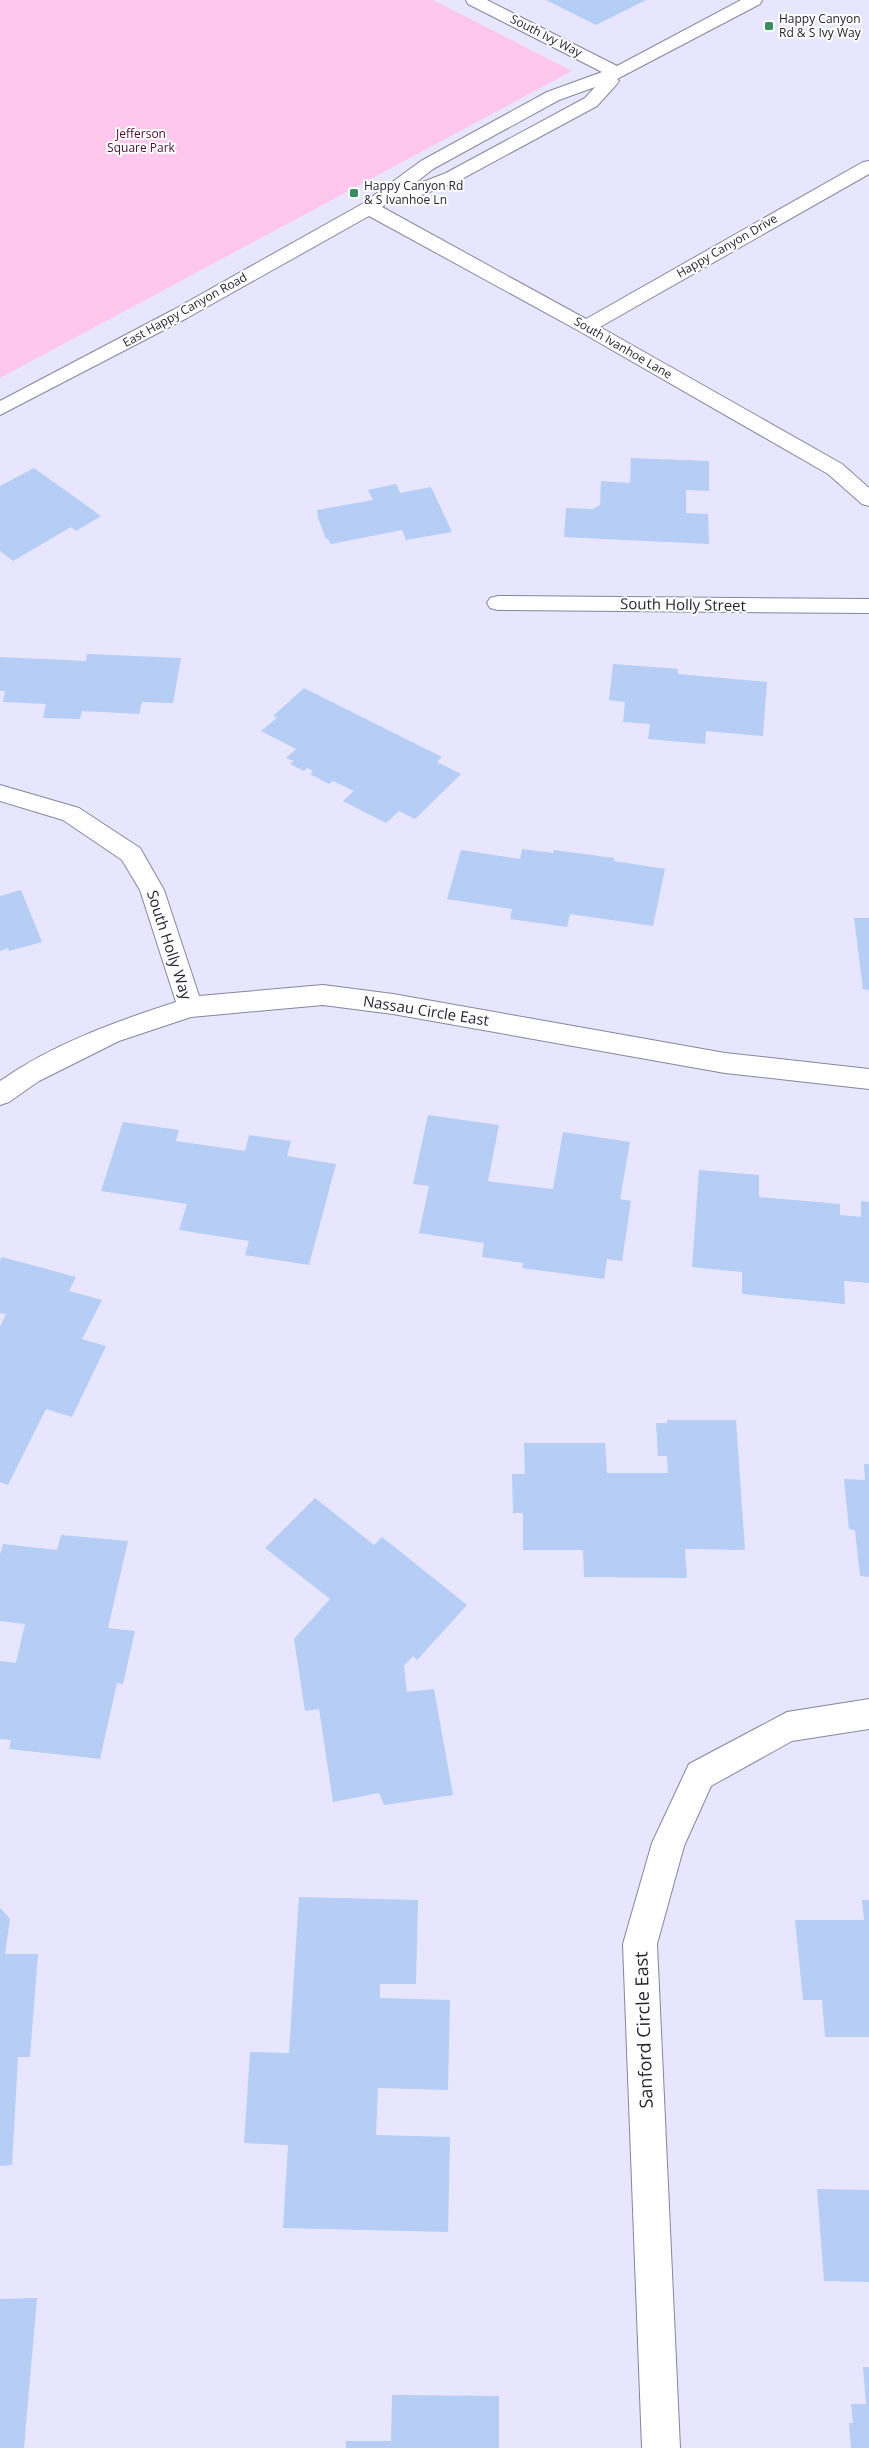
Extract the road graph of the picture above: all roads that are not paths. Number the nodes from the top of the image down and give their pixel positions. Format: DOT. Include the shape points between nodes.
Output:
graph roads {
  1 [pos="474,0"];
  2 [pos="754,0"];
  3 [pos="617,73"];
  4 [pos="869,166"];
  5 [pos="369,208"];
  6 [pos="586,326"];
  7 [pos="0,409"];
  8 [pos="869,499"];
  9 [pos="498,603"];
  10 [pos="869,606"];
  11 [pos="0,793"];
  12 [pos="190,1007"];
  13 [pos="869,1079"];
  14 [pos="0,1095"];
  15 [pos="869,1714"];
  16 [pos="660,2448"];
  1 -- 3 [label="street, South Ivy Way"];
  2 -- 3 [label="street, East Happy Canyon Road"];
  3 -- 5 [label="street, East Happy Canyon Road" via="591,102 452,177"];
  4 -- 6 [label="street, Happy Canyon Drive"];
  5 -- 6 [label="street, South Ivanhoe Lane"];
  5 -- 7 [label="street, East Happy Canyon Road" via="180,314"];
  6 -- 8 [label="street, South Ivanhoe Lane" via="835,469"];
  9 -- 10 [label="street, South Holly Street"];
  11 -- 12 [label="street, South Holly Way" via="71,814 131,854 152,890"];
  12 -- 13 [label="street, Nassau Circle East" via="323,995 393,1004 725,1064"];
  12 -- 14 [label="street, Nassau Circle East" via="110,1034 30,1074"];
  15 -- 16 [label="street, Sanford Circle East" via="787,1727 700,1776 665,1852 640,1944"];
}
